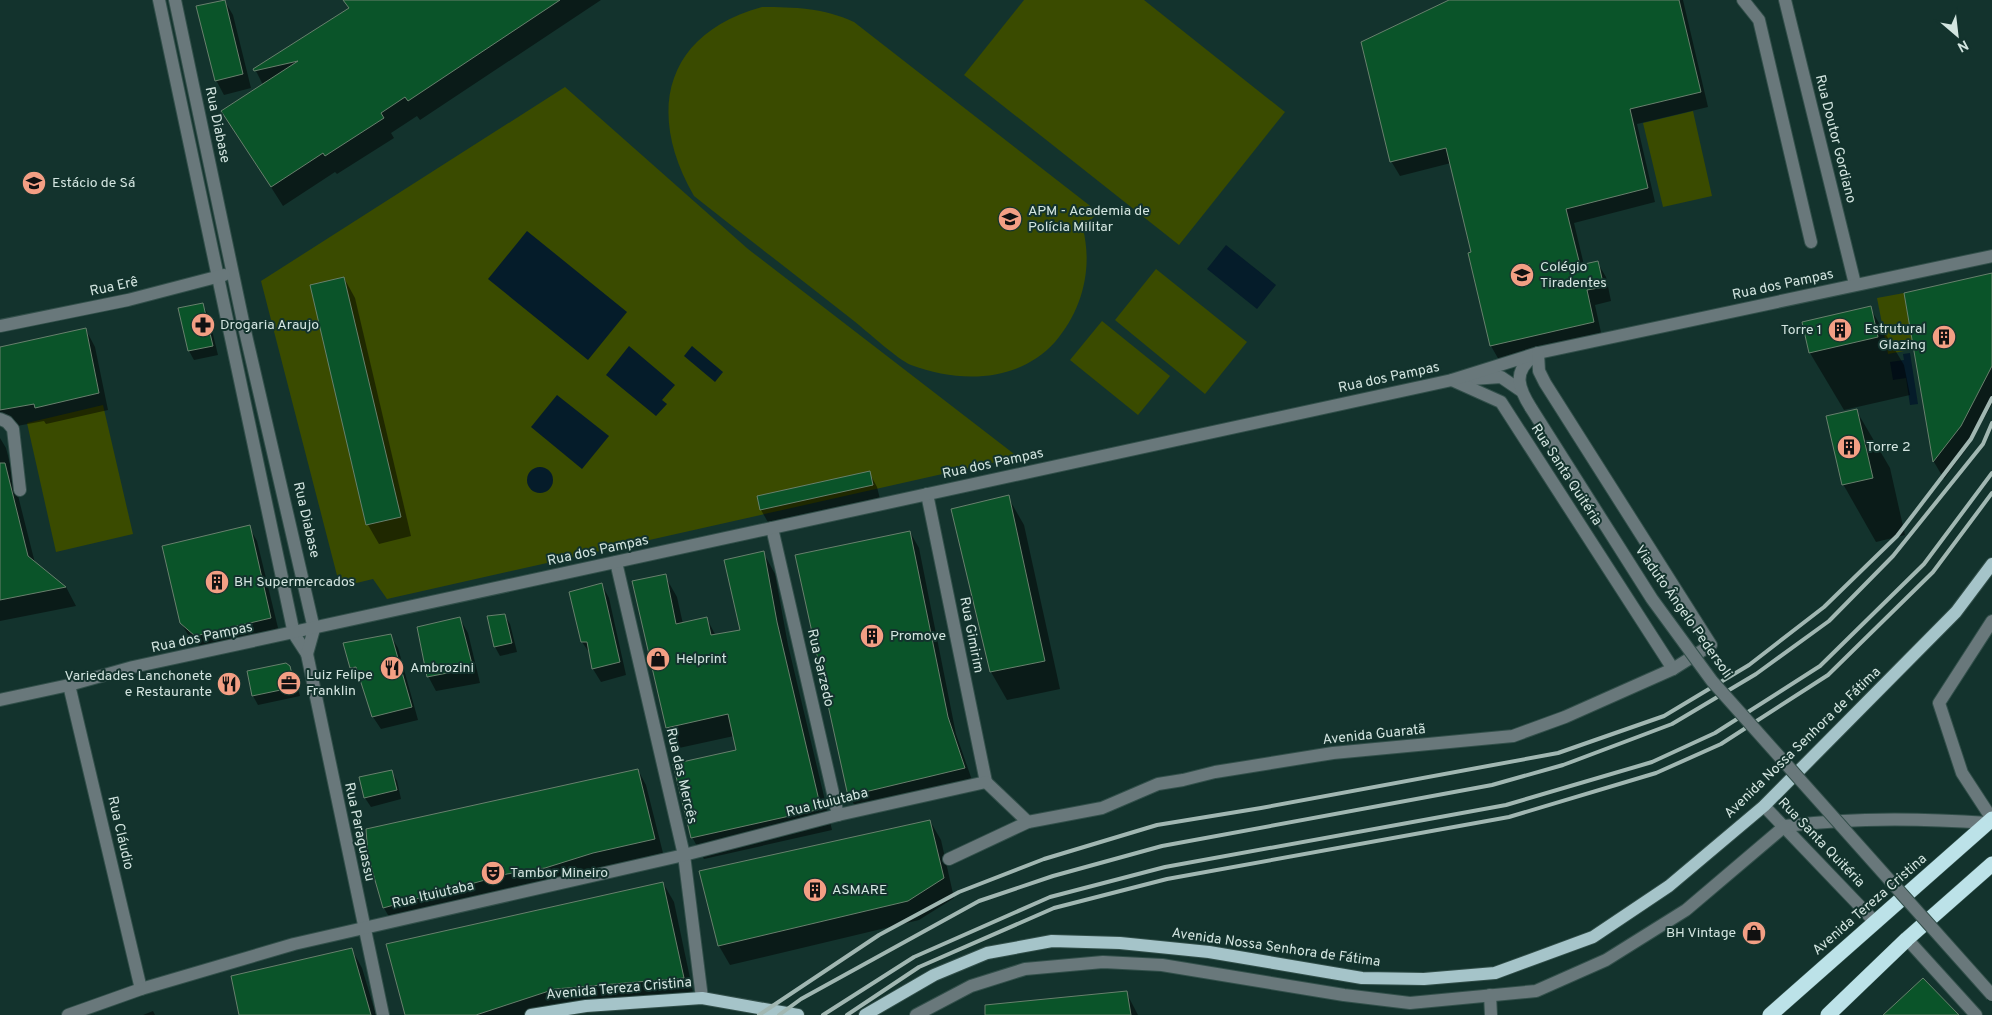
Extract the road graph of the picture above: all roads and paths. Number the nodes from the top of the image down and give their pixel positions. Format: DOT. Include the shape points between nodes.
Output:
graph roads {
  1 [pos="158,0"];
  2 [pos="175,0"];
  3 [pos="1743,0"];
  4 [pos="1786,0"];
  5 [pos="1811,242"];
  6 [pos="1992,256"];
  7 [pos="234,273"];
  8 [pos="217,277"];
  9 [pos="1855,284"];
  10 [pos="0,326"];
  11 [pos="1538,353"];
  12 [pos="1452,380"];
  13 [pos="1520,390"];
  14 [pos="1531,408"];
  15 [pos="0,419"];
  16 [pos="20,490"];
  17 [pos="927,494"];
  18 [pos="772,528"];
  19 [pos="616,562"];
  20 [pos="1992,564"];
  21 [pos="1992,621"];
  22 [pos="314,630"];
  23 [pos="294,634"];
  24 [pos="307,654"];
  25 [pos="1673,668"];
  26 [pos="70,685"];
  27 [pos="0,700"];
  28 [pos="986,782"];
  29 [pos="1764,806"];
  30 [pos="838,815"];
  31 [pos="1991,821"];
  32 [pos="1028,822"];
  33 [pos="1785,826"];
  34 [pos="684,855"];
  35 [pos="949,859"];
  36 [pos="1992,864"];
  37 [pos="1876,923"];
  38 [pos="363,926"];
  39 [pos="1907,939"];
  40 [pos="141,989"];
  41 [pos="1490,995"];
  42 [pos="1992,995"];
  43 [pos="702,998"];
  44 [pos="68,1015"];
  45 [pos="383,1015"];
  46 [pos="531,1015"];
  47 [pos="798,1015"];
  48 [pos="865,1015"];
  49 [pos="916,1015"];
  50 [pos="1492,1015"];
  51 [pos="1770,1015"];
  52 [pos="1828,1015"];
  53 [pos="1976,1015"];
  1 -- 8 [label="street"];
  2 -- 7 [label="street, Rua Diabase"];
  3 -- 5 [label="street" via="1759,20"];
  4 -- 9 [label="street, Rua Doutor Gordiano"];
  6 -- 9 [label="street, Rua dos Pampas"];
  7 -- 8 [label="street, Rua Erê"];
  7 -- 22 [label="street, Rua Diabase"];
  8 -- 10 [label="street, Rua Erê" via="128,300"];
  8 -- 23 [label="street"];
  9 -- 11 [label="street, Rua dos Pampas"];
  11 -- 12 [label="street, Rua dos Pampas"];
  11 -- 13 [label="street" via="1519,372"];
  11 -- 25 [label="street, Avenida Guaratã" via="1539,371 1545,383 1711,645"];
  12 -- 13 [label="street, Rua Santa Quitéria" via="1500,377"];
  12 -- 17 [label="street, Rua dos Pampas"];
  12 -- 25 [label="street, Rua Santa Quitéria" via="1501,402"];
  13 -- 14 [label="street, Rua Santa Quitéria"];
  14 -- 42 [label="street, Viaduto Ângelo Pedersoli, bridge" via="1652,599 1712,681"];
  15 -- 16 [label="street" via="8,422 12,429"];
  17 -- 18 [label="street, Rua dos Pampas"];
  17 -- 28 [label="street, Rua Gimirim"];
  18 -- 19 [label="street, Rua dos Pampas"];
  18 -- 30 [label="street, Rua Sarzedo"];
  19 -- 22 [label="street, Rua dos Pampas"];
  19 -- 34 [label="street, Rua das Mercês"];
  20 -- 29 [label="main road, Avenida Nossa Senhora de Fátima" via="1956,612"];
  21 -- 31 [label="street" via="1938,703 1962,772"];
  22 -- 23 [label="street, Rua dos Pampas"];
  22 -- 24 [label="street, Rua Diabase"];
  23 -- 24 [label="street"];
  23 -- 26 [label="street, Rua dos Pampas" via="133,667"];
  24 -- 38 [label="street, Rua Paraguassu"];
  25 -- 32 [label="street, Avenida Guaratã" via="1565,717 1513,736 1333,753 1215,772 1158,784 1102,808"];
  26 -- 27 [label="street, Rua dos Pampas"];
  26 -- 40 [label="street, Rua Cláudio"];
  28 -- 30 [label="street, Rua Ituiutaba"];
  28 -- 32 [label="street"];
  29 -- 33 [label="street, Rua Santa Quitéria"];
  29 -- 48 [label="main road, Avenida Nossa Senhora de Fátima" via="1669,886 1593,937 1495,972 1424,979 1362,978 1209,952 1120,943 1052,941 987,952 934,975"];
  30 -- 34 [label="street, Rua Ituiutaba"];
  31 -- 33 [label="street" via="1926,818 1830,820"];
  31 -- 37 [label="highway, Avenida Tereza Cristina"];
  32 -- 35 [label="street, Avenida Guaratã"];
  33 -- 37 [label="street, Rua Santa Quitéria"];
  33 -- 41 [label="street" via="1686,910 1606,960 1536,991"];
  34 -- 38 [label="street, Rua Ituiutaba"];
  34 -- 43 [label="street, Rua das Mercês"];
  36 -- 39 [label="highway"];
  37 -- 51 [label="highway, Avenida Tereza Cristina"];
  38 -- 40 [label="street, Rua Ituiutaba"];
  38 -- 45 [label="street, Rua Paraguassu"];
  39 -- 52 [label="highway"];
  39 -- 53 [label="street"];
  40 -- 44 [label="street, Rua Ituiutaba"];
  41 -- 49 [label="street" via="1410,1004 1162,965 1103,962 1025,969 971,986"];
  41 -- 50 [label="street"];
  43 -- 46 [label="main road, Avenida Tereza Cristina" via="586,1006"];
  43 -- 47 [label="main road, Avenida Tereza Cristina"];
}
